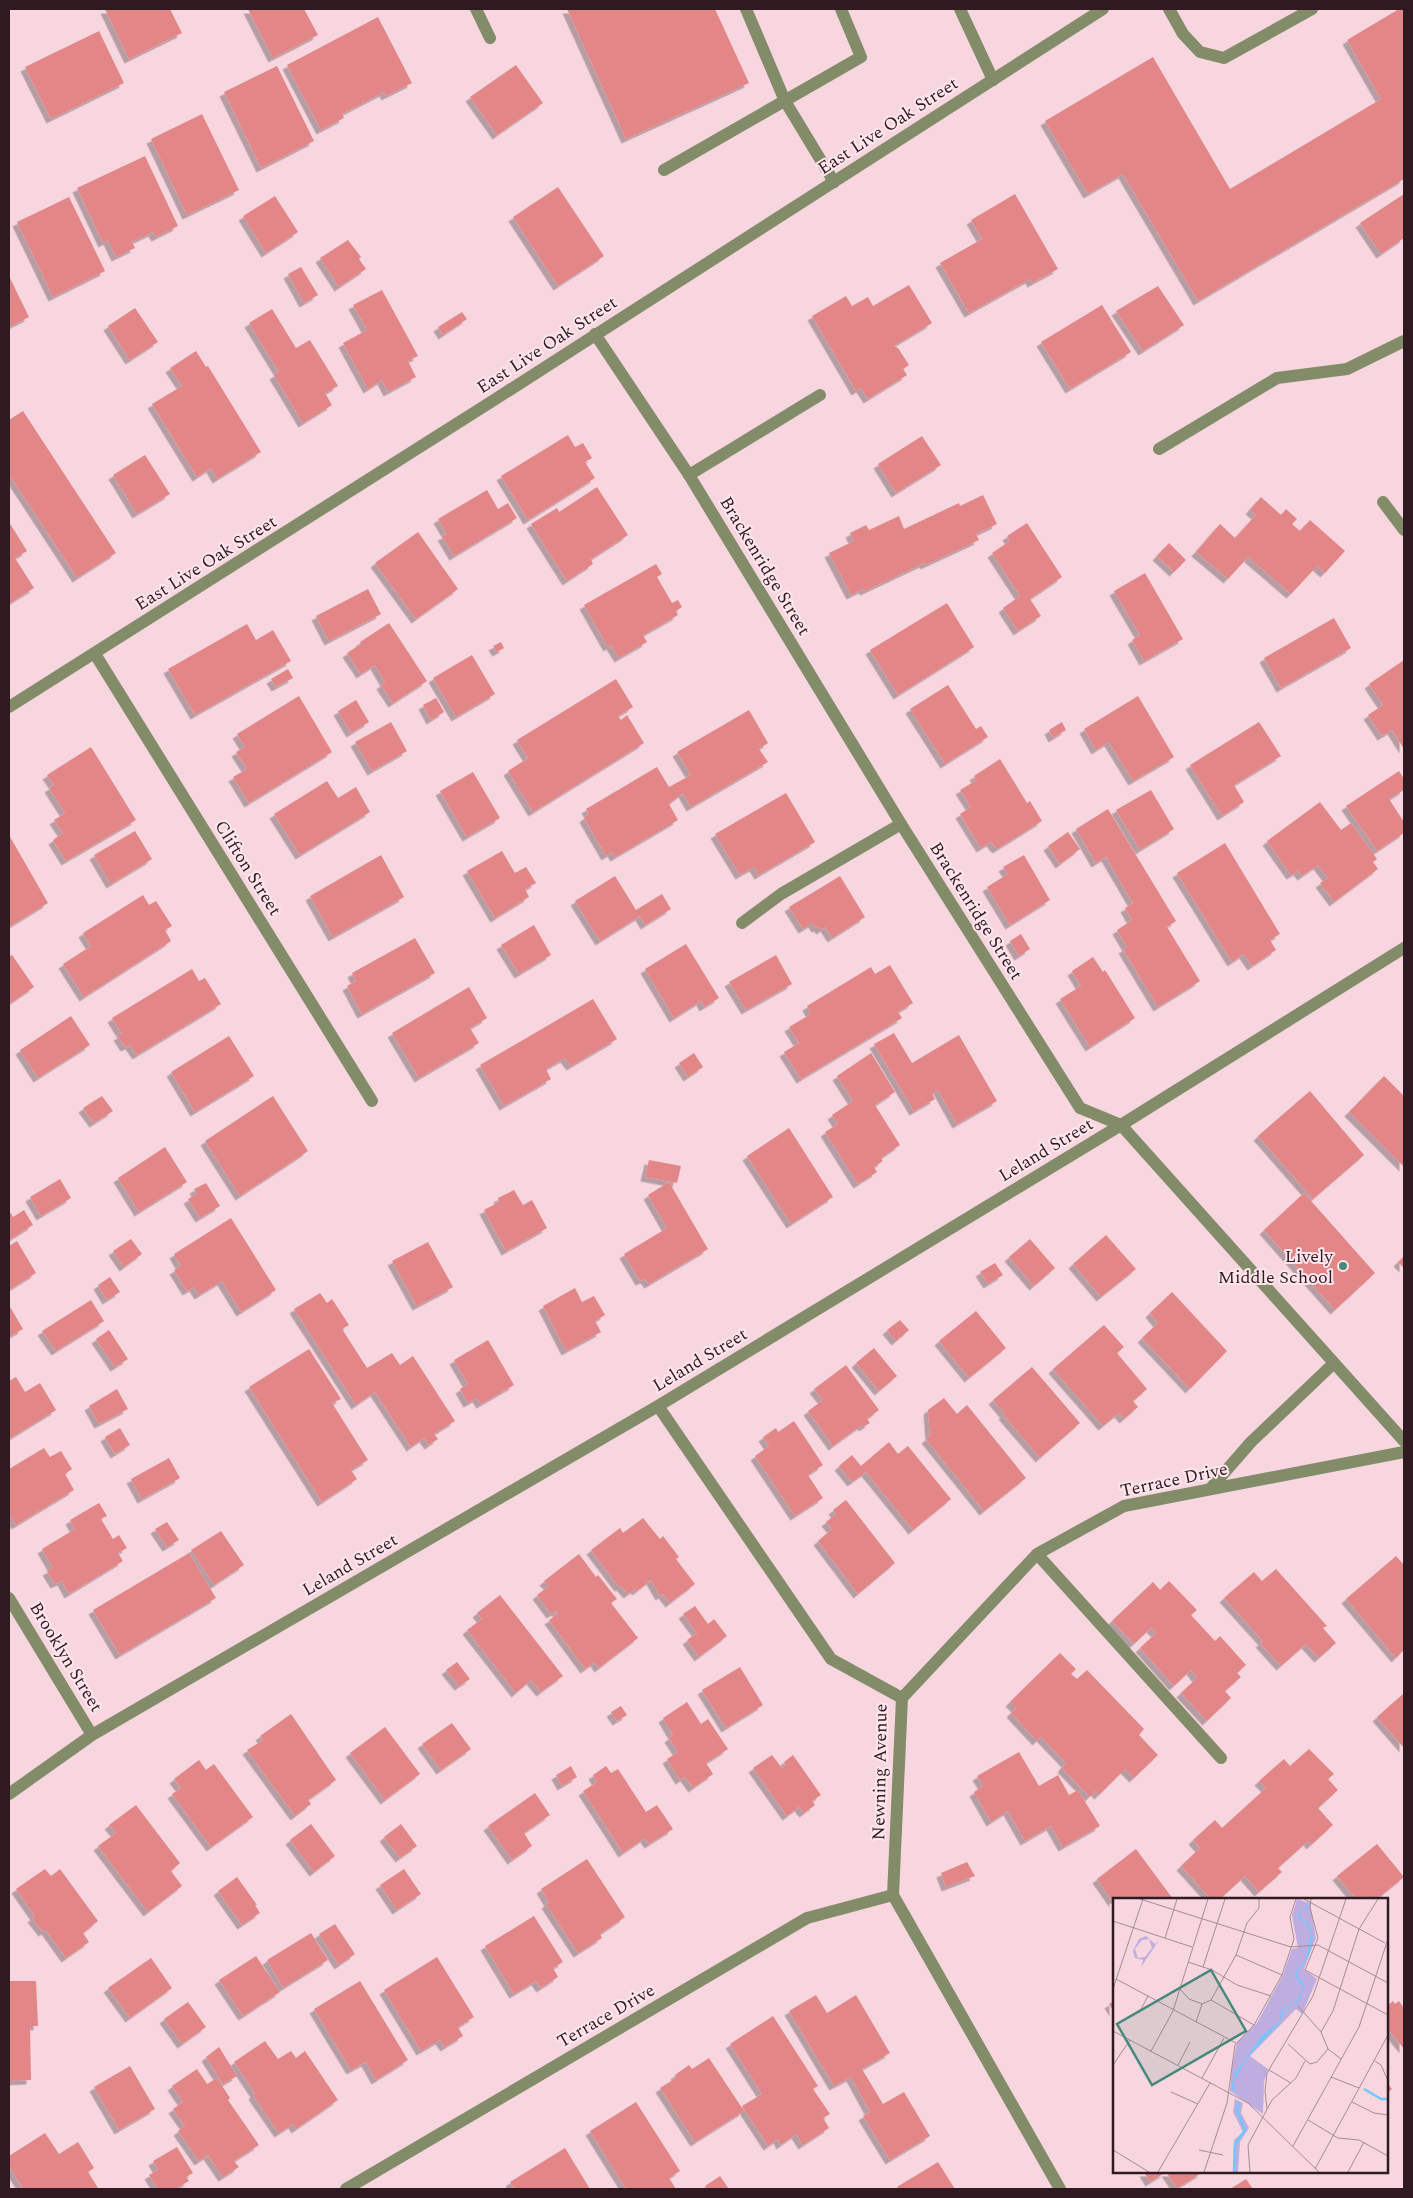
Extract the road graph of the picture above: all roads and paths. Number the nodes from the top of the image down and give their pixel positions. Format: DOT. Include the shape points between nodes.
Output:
graph roads {
  1 [pos="476,9"];
  2 [pos="746,9"];
  3 [pos="841,9"];
  4 [pos="960,9"];
  5 [pos="1103,9"];
  6 [pos="1169,9"];
  7 [pos="1312,9"];
  8 [pos="490,38"];
  9 [pos="993,80"];
  10 [pos="785,101"];
  11 [pos="664,170"];
  12 [pos="834,182"];
  13 [pos="595,334"];
  14 [pos="1404,341"];
  15 [pos="820,395"];
  16 [pos="1159,449"];
  17 [pos="689,475"];
  18 [pos="1383,502"];
  19 [pos="1404,530"];
  20 [pos="95,654"];
  21 [pos="9,707"];
  22 [pos="901,824"];
  23 [pos="742,923"];
  24 [pos="1404,948"];
  25 [pos="372,1101"];
  26 [pos="1121,1125"];
  27 [pos="1334,1363"];
  28 [pos="658,1406"];
  29 [pos="1404,1441"];
  30 [pos="1404,1452"];
  31 [pos="1210,1489"];
  32 [pos="1037,1554"];
  33 [pos="9,1598"];
  34 [pos="902,1698"];
  35 [pos="92,1735"];
  36 [pos="1221,1758"];
  37 [pos="9,1794"];
  38 [pos="893,1895"];
  39 [pos="346,2189"];
  40 [pos="1060,2189"];
  1 -- 8 [label="street"];
  2 -- 10 [label="street"];
  3 -- 10 [label="street" via="861,57"];
  4 -- 9 [label="street"];
  5 -- 9 [label="street, East Live Oak Street"];
  6 -- 7 [label="street" via="1183,34 1200,52 1224,58"];
  9 -- 12 [label="street, East Live Oak Street"];
  10 -- 11 [label="street"];
  10 -- 12 [label="street"];
  12 -- 13 [label="street, East Live Oak Street"];
  13 -- 17 [label="street, Brackenridge Street"];
  13 -- 20 [label="street, East Live Oak Street"];
  14 -- 16 [label="street" via="1347,369 1277,378"];
  15 -- 17 [label="street"];
  17 -- 22 [label="street, Brackenridge Street"];
  18 -- 19 [label="street"];
  20 -- 21 [label="street, East Live Oak Street"];
  20 -- 25 [label="street, Clifton Street"];
  22 -- 23 [label="street" via="781,894"];
  22 -- 26 [label="street, Brackenridge Street" via="1080,1108"];
  24 -- 26 [label="street, Leland Street"];
  26 -- 27 [label="street, Brackenridge Street"];
  26 -- 28 [label="street, Leland Street"];
  27 -- 29 [label="street, Brackenridge Street"];
  27 -- 31 [label="street" via="1251,1442"];
  28 -- 34 [label="street, Newning Avenue" via="830,1659"];
  28 -- 35 [label="street, Leland Street"];
  30 -- 31 [label="street, Terrace Drive"];
  31 -- 32 [label="street, Terrace Drive" via="1124,1506"];
  32 -- 34 [label="street, Terrace Drive"];
  32 -- 36 [label="street"];
  33 -- 35 [label="street, Brooklyn Street"];
  34 -- 38 [label="street, Newning Avenue"];
  35 -- 37 [label="street, Leland Street"];
  38 -- 39 [label="street, Terrace Drive" via="807,1918"];
  38 -- 40 [label="street"];
}
